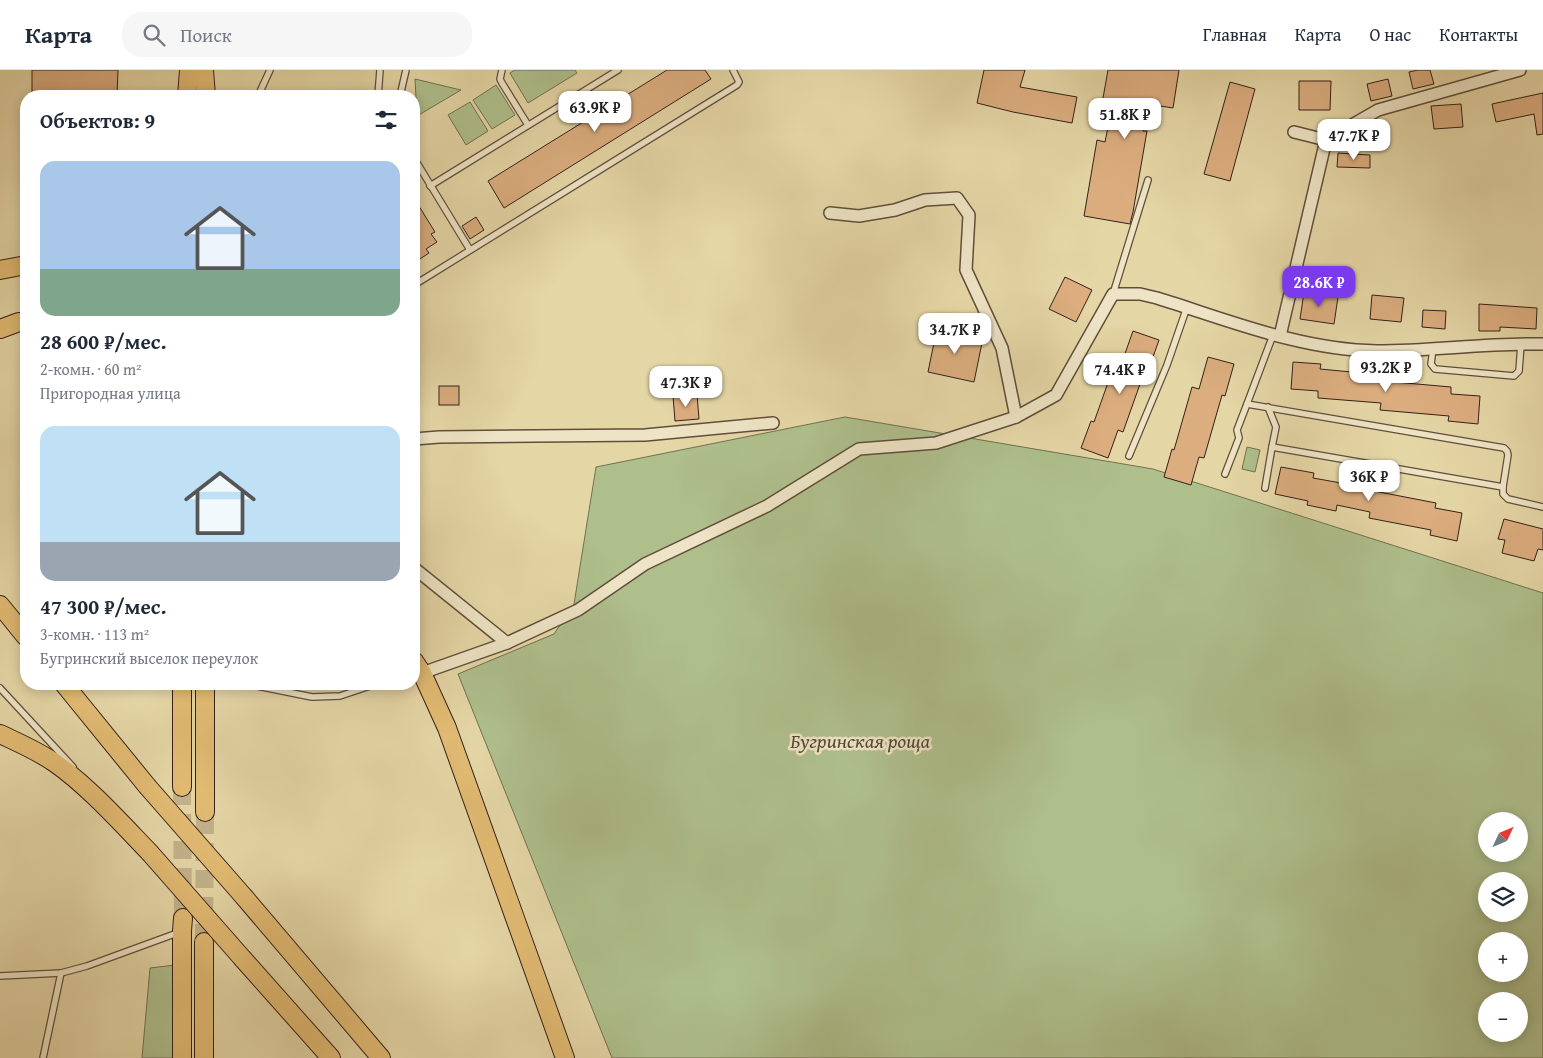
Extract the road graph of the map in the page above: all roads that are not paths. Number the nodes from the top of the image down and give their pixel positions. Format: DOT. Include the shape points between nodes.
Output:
graph roads {
  1 [pos="204,70"];
  2 [pos="270,70"];
  3 [pos="380,70"];
  4 [pos="406,70"];
  5 [pos="502,70"];
  6 [pos="618,70"];
  7 [pos="733,70"];
  8 [pos="1520,70"];
  9 [pos="206,90"];
  10 [pos="261,90"];
  11 [pos="378,90"];
  12 [pos="401,90"];
  13 [pos="528,125"];
  14 [pos="1294,132"];
  15 [pos="1326,140"];
  16 [pos="420,168"];
  17 [pos="1148,180"];
  18 [pos="430,186"];
  19 [pos="830,213"];
  20 [pos="470,250"];
  21 [pos="20,266"];
  22 [pos="0,270"];
  23 [pos="420,281"];
  24 [pos="1114,294"];
  25 [pos="1188,307"];
  26 [pos="20,322"];
  27 [pos="0,329"];
  28 [pos="1276,335"];
  29 [pos="1521,344"];
  30 [pos="1543,344"];
  31 [pos="1433,348"];
  32 [pos="1247,404"];
  33 [pos="1268,408"];
  34 [pos="1016,417"];
  35 [pos="773,423"];
  36 [pos="420,439"];
  37 [pos="1272,447"];
  38 [pos="1129,456"];
  39 [pos="1225,474"];
  40 [pos="1503,487"];
  41 [pos="1265,488"];
  42 [pos="1543,507"];
  43 [pos="420,573"];
  44 [pos="0,605"];
  45 [pos="20,630"];
  46 [pos="507,643"];
  47 [pos="420,666"];
  48 [pos="420,671"];
  49 [pos="0,688"];
  50 [pos="69,690"];
  51 [pos="182,690"];
  52 [pos="205,690"];
  53 [pos="277,690"];
  54 [pos="358,690"];
  55 [pos="0,734"];
  56 [pos="182,788"];
  57 [pos="205,812"];
  58 [pos="112,814"];
  59 [pos="182,925"];
  60 [pos="204,942"];
  61 [pos="61,974"];
  62 [pos="0,976"];
  63 [pos="43,1058"];
  64 [pos="182,1058"];
  65 [pos="204,1058"];
  66 [pos="331,1058"];
  67 [pos="381,1058"];
  68 [pos="565,1058"];
  1 -- 9 [label="main road"];
  2 -- 10 [label="lane"];
  3 -- 11 [label="lane"];
  4 -- 12 [label="lane"];
  5 -- 13 [label="lane" via="500,79"];
  6 -- 13 [label="lane"];
  7 -- 20 [label="lane" via="738,78 737,85"];
  8 -- 15 [label="street" via="1378,110"];
  13 -- 18 [label="lane"];
  14 -- 15 [label="street"];
  15 -- 28 [label="street"];
  16 -- 18 [label="lane"];
  17 -- 24 [label="lane"];
  18 -- 20 [label="lane"];
  19 -- 34 [label="street" via="859,216 895,210 925,200 957,198 970,216 966,270 1002,348"];
  20 -- 23 [label="lane"];
  21 -- 22 [label="main road"];
  24 -- 25 [label="street" via="1140,294"];
  24 -- 34 [label="street" via="1056,395"];
  25 -- 28 [label="street"];
  25 -- 38 [label="lane"];
  26 -- 27 [label="main road"];
  28 -- 31 [label="street" via="1304,343 1376,351"];
  28 -- 32 [label="lane"];
  29 -- 30 [label="street"];
  29 -- 31 [label="street"];
  29 -- 31 [label="lane" via="1519,371 1514,376 1435,369 1431,364"];
  32 -- 33 [label="lane"];
  32 -- 39 [label="lane" via="1237,430 1239,438"];
  33 -- 37 [label="lane" via="1276,427"];
  33 -- 40 [label="lane" via="1504,448 1508,455"];
  34 -- 46 [label="street" via="936,443 859,449 767,506 644,564 578,610"];
  35 -- 36 [label="street" via="645,435"];
  37 -- 40 [label="lane"];
  37 -- 41 [label="lane"];
  40 -- 42 [label="lane" via="1503,494 1508,499"];
  43 -- 46 [label="street"];
  44 -- 45 [label="main road"];
  46 -- 47 [label="street"];
  48 -- 68 [label="main road" via="447,728"];
  49 -- 58 [label="lane"];
  50 -- 67 [label="main road, bridge" via="147,786"];
  51 -- 56 [label="main road"];
  52 -- 57 [label="main road"];
  53 -- 54 [label="lane" via="312,697 340,696"];
  55 -- 58 [label="main road" via="55,763"];
  58 -- 66 [label="main road, bridge"];
  59 -- 61 [label="lane" via="148,944"];
  59 -- 64 [label="main road"];
  60 -- 65 [label="main road"];
  61 -- 62 [label="lane"];
  61 -- 63 [label="lane"];
}
